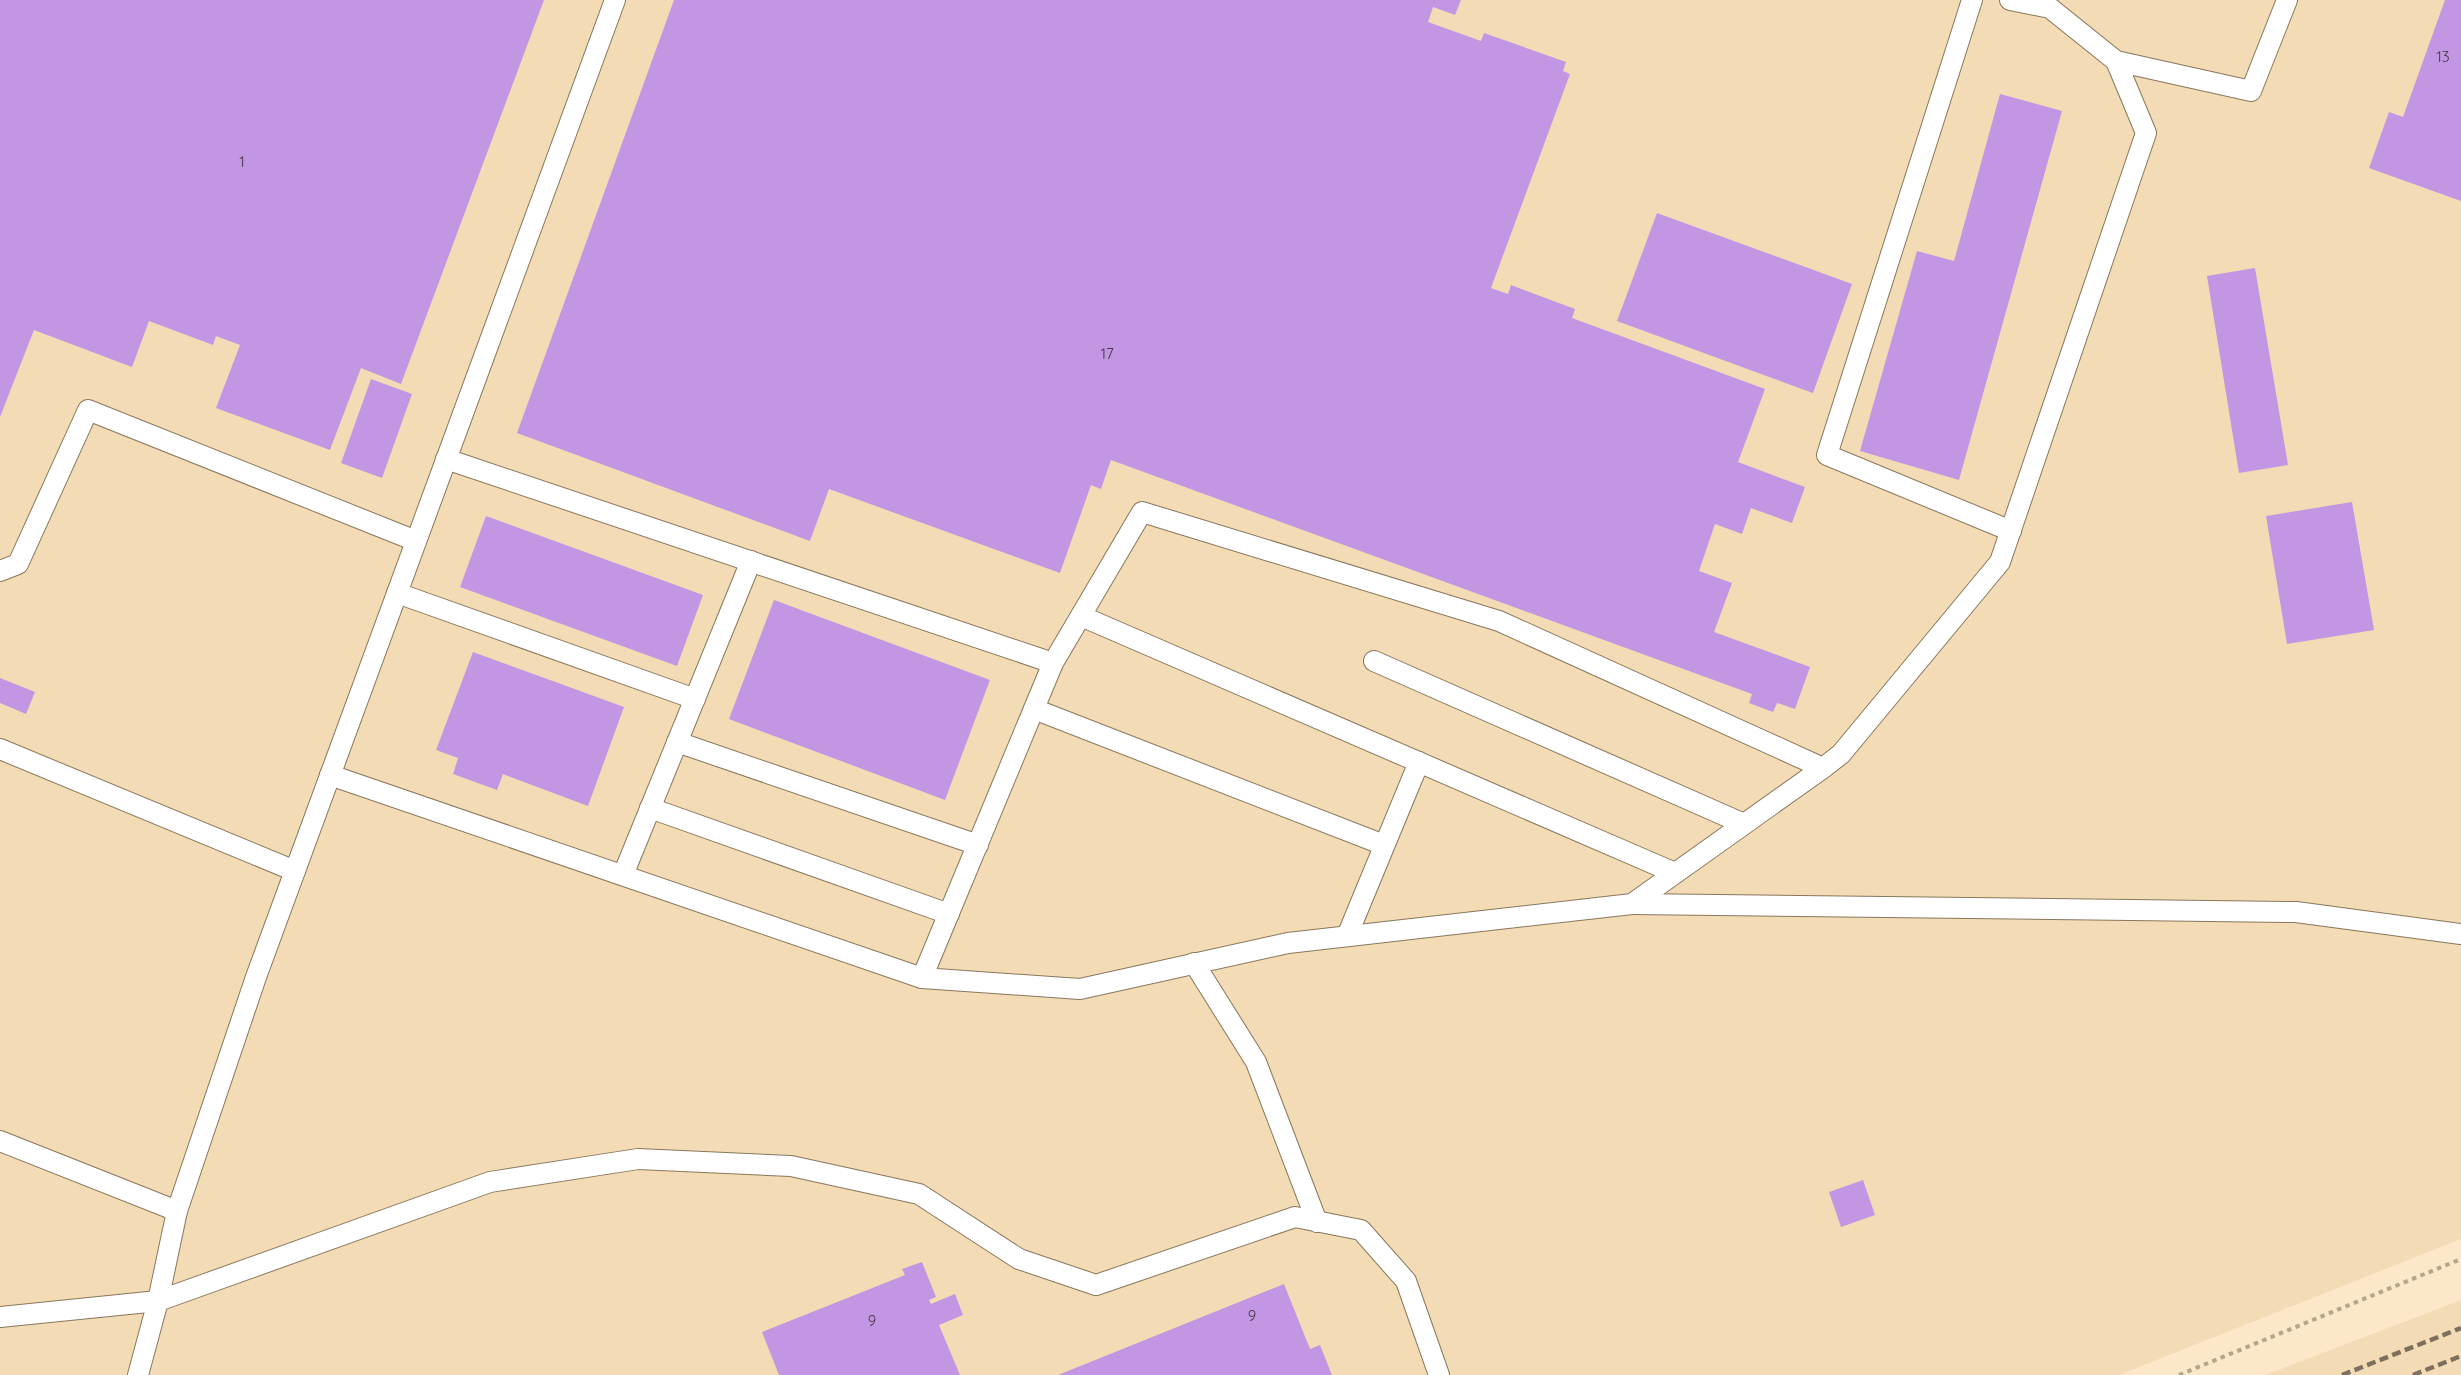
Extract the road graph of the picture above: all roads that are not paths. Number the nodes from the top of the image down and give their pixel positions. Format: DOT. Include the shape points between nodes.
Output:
graph roads {
  1 [pos="615,0"];
  2 [pos="1972,0"];
  3 [pos="2010,0"];
  4 [pos="2287,0"];
  5 [pos="2116,61"];
  6 [pos="446,459"];
  7 [pos="2011,531"];
  8 [pos="416,541"];
  9 [pos="751,561"];
  10 [pos="0,571"];
  11 [pos="397,593"];
  12 [pos="1081,616"];
  13 [pos="1374,661"];
  14 [pos="1053,663"];
  15 [pos="695,699"];
  16 [pos="1034,709"];
  17 [pos="677,742"];
  18 [pos="0,749"];
  19 [pos="1419,762"];
  20 [pos="1823,768"];
  21 [pos="330,775"];
  22 [pos="650,808"];
  23 [pos="1744,824"];
  24 [pos="978,845"];
  25 [pos="1384,845"];
  26 [pos="294,871"];
  27 [pos="1675,873"];
  28 [pos="623,875"];
  29 [pos="1632,904"];
  30 [pos="949,914"];
  31 [pos="2461,934"];
  32 [pos="1347,936"];
  33 [pos="1194,963"];
  34 [pos="922,978"];
  35 [pos="0,1141"];
  36 [pos="177,1211"];
  37 [pos="1317,1222"];
  38 [pos="158,1301"];
  39 [pos="0,1317"];
  40 [pos="138,1375"];
  41 [pos="1439,1375"];
  1 -- 6 [label="lane"];
  2 -- 7 [label="lane" via="1827,455"];
  3 -- 5 [label="lane" via="2050,8"];
  4 -- 5 [label="lane" via="2251,91"];
  5 -- 7 [label="lane" via="2146,133"];
  6 -- 8 [label="lane"];
  6 -- 9 [label="lane"];
  7 -- 20 [label="lane" via="2000,562 1842,754"];
  8 -- 10 [label="lane" via="88,410 18,564"];
  8 -- 11 [label="lane"];
  9 -- 14 [label="lane"];
  9 -- 15 [label="lane"];
  11 -- 15 [label="lane"];
  11 -- 21 [label="lane"];
  12 -- 14 [label="lane"];
  12 -- 19 [label="lane"];
  12 -- 20 [label="lane" via="1142,512 1499,621"];
  13 -- 23 [label="lane"];
  14 -- 16 [label="lane"];
  15 -- 17 [label="lane"];
  16 -- 24 [label="lane"];
  16 -- 25 [label="lane"];
  17 -- 22 [label="lane"];
  17 -- 24 [label="lane"];
  18 -- 26 [label="lane"];
  19 -- 25 [label="lane"];
  19 -- 27 [label="lane"];
  20 -- 23 [label="lane"];
  21 -- 26 [label="lane"];
  21 -- 28 [label="lane"];
  22 -- 28 [label="lane"];
  22 -- 30 [label="lane"];
  23 -- 27 [label="lane"];
  24 -- 30 [label="lane"];
  25 -- 32 [label="lane"];
  26 -- 36 [label="lane"];
  27 -- 29 [label="lane"];
  28 -- 34 [label="lane"];
  29 -- 31 [label="lane" via="2296,912"];
  29 -- 32 [label="lane"];
  30 -- 34 [label="lane"];
  32 -- 33 [label="lane" via="1288,943"];
  33 -- 34 [label="lane" via="1080,989"];
  33 -- 37 [label="lane" via="1256,1062"];
  35 -- 36 [label="lane"];
  36 -- 38 [label="lane"];
  37 -- 38 [label="lane" via="1295,1217 1096,1286 1019,1259 919,1194 791,1166 638,1159 490,1182"];
  37 -- 41 [label="lane" via="1361,1230 1406,1281"];
  38 -- 39 [label="lane"];
  38 -- 40 [label="lane"];
}
